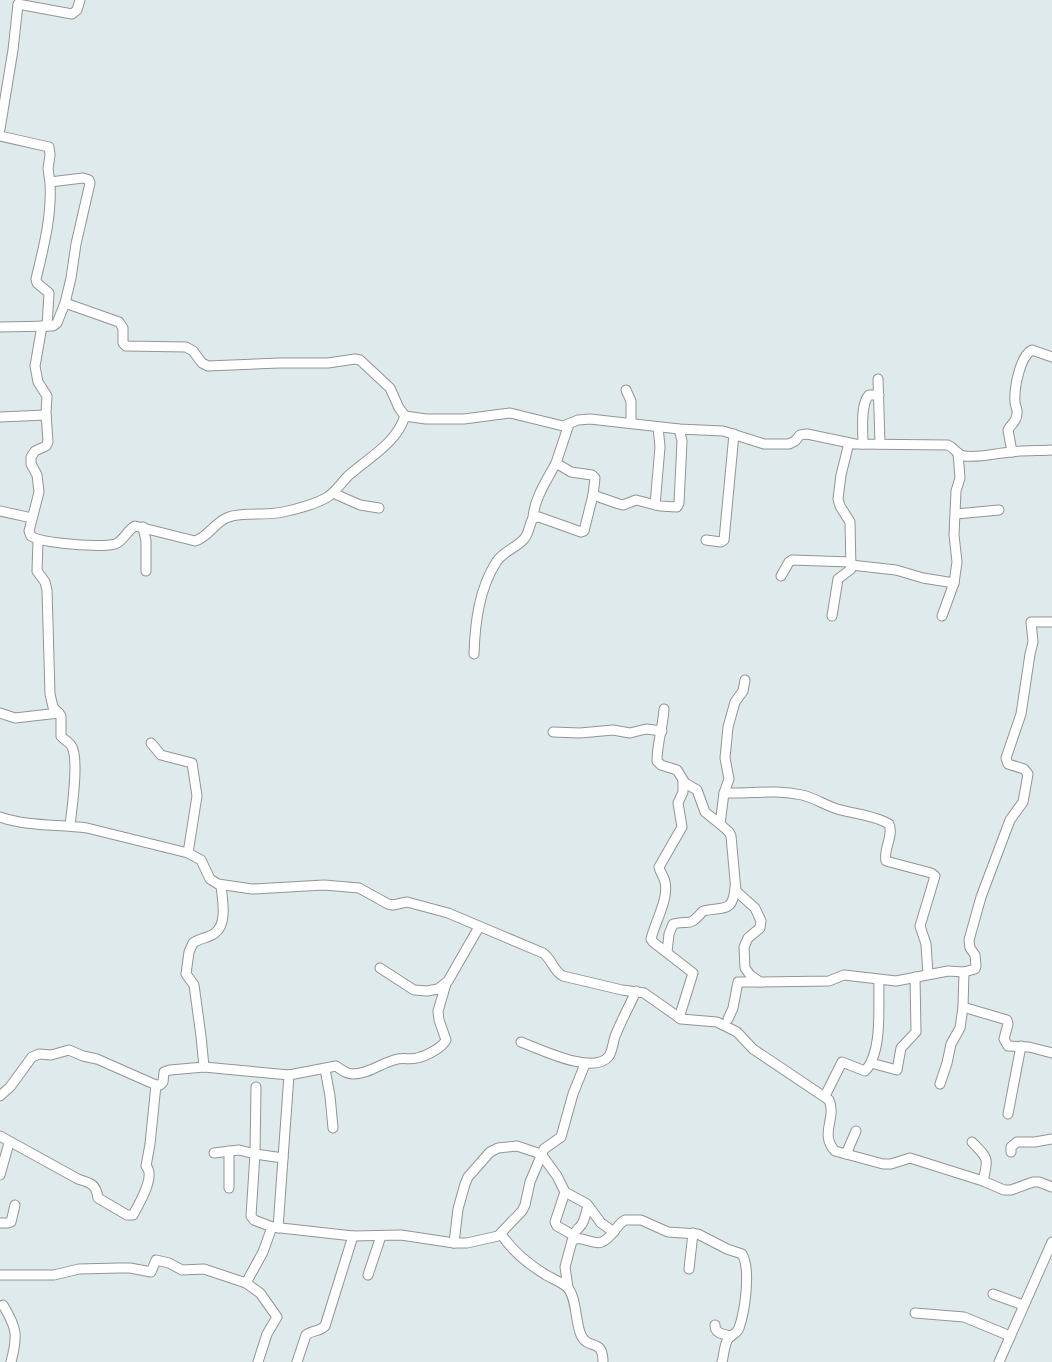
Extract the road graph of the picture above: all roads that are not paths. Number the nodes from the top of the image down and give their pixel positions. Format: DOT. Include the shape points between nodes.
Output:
graph roads {
  1 [pos="80,0"];
  2 [pos="18,2"];
  3 [pos="0,129"];
  4 [pos="0,136"];
  5 [pos="50,182"];
  6 [pos="65,303"];
  7 [pos="44,326"];
  8 [pos="0,327"];
  9 [pos="1052,357"];
  10 [pos="878,379"];
  11 [pos="626,390"];
  12 [pos="879,395"];
  13 [pos="46,415"];
  14 [pos="405,416"];
  15 [pos="0,417"];
  16 [pos="630,423"];
  17 [pos="569,424"];
  18 [pos="658,426"];
  19 [pos="679,429"];
  20 [pos="734,434"];
  21 [pos="850,443"];
  22 [pos="863,444"];
  23 [pos="880,444"];
  24 [pos="1052,450"];
  25 [pos="1012,452"];
  26 [pos="958,454"];
  27 [pos="556,463"];
  28 [pos="333,492"];
  29 [pos="594,495"];
  30 [pos="655,505"];
  31 [pos="379,508"];
  32 [pos="999,510"];
  33 [pos="0,511"];
  34 [pos="956,514"];
  35 [pos="32,518"];
  36 [pos="533,518"];
  37 [pos="143,527"];
  38 [pos="38,540"];
  39 [pos="706,540"];
  40 [pos="851,564"];
  41 [pos="146,571"];
  42 [pos="781,576"];
  43 [pos="954,583"];
  44 [pos="832,616"];
  45 [pos="942,616"];
  46 [pos="1052,622"];
  47 [pos="474,654"];
  48 [pos="745,680"];
  49 [pos="664,709"];
  50 [pos="0,712"];
  51 [pos="59,713"];
  52 [pos="662,731"];
  53 [pos="553,732"];
  54 [pos="151,743"];
  55 [pos="683,781"];
  56 [pos="724,793"];
  57 [pos="0,817"];
  58 [pos="720,824"];
  59 [pos="70,825"];
  60 [pos="188,853"];
  61 [pos="221,885"];
  62 [pos="735,887"];
  63 [pos="478,927"];
  64 [pos="667,952"];
  65 [pos="380,968"];
  66 [pos="964,972"];
  67 [pos="928,974"];
  68 [pos="915,977"];
  69 [pos="879,980"];
  70 [pos="760,982"];
  71 [pos="446,984"];
  72 [pos="636,991"];
  73 [pos="963,1007"];
  74 [pos="679,1018"];
  75 [pos="728,1018"];
  76 [pos="521,1042"];
  77 [pos="1020,1046"];
  78 [pos="1052,1053"];
  79 [pos="871,1063"];
  80 [pos="585,1064"];
  81 [pos="204,1067"];
  82 [pos="325,1069"];
  83 [pos="289,1075"];
  84 [pos="940,1084"];
  85 [pos="156,1085"];
  86 [pos="256,1088"];
  87 [pos="0,1096"];
  88 [pos="825,1096"];
  89 [pos="1008,1114"];
  90 [pos="333,1128"];
  91 [pos="856,1131"];
  92 [pos="0,1136"];
  93 [pos="1052,1139"];
  94 [pos="9,1142"];
  95 [pos="972,1142"];
  96 [pos="229,1151"];
  97 [pos="1011,1152"];
  98 [pos="214,1153"];
  99 [pos="255,1154"];
  100 [pos="541,1154"];
  101 [pos="846,1154"];
  102 [pos="283,1158"];
  103 [pos="0,1175"];
  104 [pos="983,1181"];
  105 [pos="1052,1187"];
  106 [pos="229,1188"];
  107 [pos="565,1192"];
  108 [pos="15,1205"];
  109 [pos="588,1206"];
  110 [pos="0,1223"];
  111 [pos="275,1228"];
  112 [pos="614,1232"];
  113 [pos="693,1233"];
  114 [pos="501,1234"];
  115 [pos="353,1236"];
  116 [pos="381,1236"];
  117 [pos="573,1238"];
  118 [pos="1052,1242"];
  119 [pos="454,1243"];
  120 [pos="689,1268"];
  121 [pos="0,1275"];
  122 [pos="368,1275"];
  123 [pos="246,1282"];
  124 [pos="568,1288"];
  125 [pos="993,1294"];
  126 [pos="3,1305"];
  127 [pos="1023,1305"];
  128 [pos="915,1313"];
  129 [pos="715,1325"];
  130 [pos="731,1336"];
  131 [pos="1010,1336"];
  132 [pos="11,1362"];
  133 [pos="258,1362"];
  134 [pos="297,1362"];
  135 [pos="603,1362"];
  136 [pos="722,1362"];
  137 [pos="1000,1362"];
  1 -- 2 [label="street" via="72,14"];
  2 -- 3 [label="street"];
  4 -- 5 [label="street" via="49,147"];
  5 -- 6 [label="street" via="83,178 90,183"];
  5 -- 7 [label="street" via="48,230 36,279 49,293"];
  6 -- 7 [label="street" via="57,323"];
  6 -- 14 [label="street" via="119,322 126,346 186,347 208,366 360,360 390,388"];
  7 -- 8 [label="street"];
  7 -- 13 [label="street" via="35,366 38,382 47,396"];
  9 -- 25 [label="street" via="1032,350 1021,364 1016,387 1017,414 1008,430"];
  10 -- 12 [label="street"];
  11 -- 16 [label="street" via="630,400"];
  12 -- 22 [label="street" via="865,398"];
  12 -- 23 [label="street"];
  13 -- 15 [label="street"];
  13 -- 35 [label="street" via="48,442 31,458 39,492"];
  14 -- 17 [label="street" via="464,420 510,413 563,426"];
  14 -- 28 [label="street" via="397,434"];
  16 -- 17 [label="street" via="590,419"];
  16 -- 18 [label="street"];
  17 -- 27 [label="street"];
  18 -- 19 [label="street"];
  18 -- 30 [label="street" via="660,447"];
  19 -- 20 [label="street"];
  19 -- 30 [label="street" via="682,441 679,503 674,507"];
  20 -- 21 [label="street" via="764,444 789,444 802,434"];
  20 -- 39 [label="street" via="724,540"];
  21 -- 22 [label="street"];
  21 -- 40 [label="street" via="838,499 850,522"];
  22 -- 23 [label="street"];
  23 -- 26 [label="street" via="948,445"];
  24 -- 25 [label="street"];
  25 -- 26 [label="street" via="988,456"];
  26 -- 34 [label="street" via="960,478 956,491"];
  27 -- 29 [label="street" via="571,472 594,476"];
  27 -- 36 [label="street" via="537,500"];
  28 -- 31 [label="street" via="360,505"];
  28 -- 37 [label="street" via="326,498 281,513 230,516 196,541"];
  29 -- 30 [label="street" via="624,505 636,500"];
  29 -- 36 [label="street" via="583,532 539,517"];
  32 -- 34 [label="street"];
  33 -- 35 [label="street"];
  34 -- 43 [label="street"];
  35 -- 38 [label="street" via="30,535"];
  36 -- 47 [label="street" via="525,539 497,561 486,583 476,620"];
  37 -- 38 [label="street" via="131,528 116,544"];
  37 -- 41 [label="street"];
  38 -- 51 [label="street" via="37,571 47,590 50,694 53,707"];
  40 -- 42 [label="street" via="792,560"];
  40 -- 43 [label="street"];
  40 -- 44 [label="street" via="850,570 838,579"];
  43 -- 45 [label="street"];
  46 -- 66 [label="street" via="1031,622 1033,642 1021,714 1006,758 1008,764 1027,770 1023,802 1010,820 981,897 969,944 975,955 976,968"];
  48 -- 56 [label="street" via="743,691 732,708 728,727 725,758 730,780"];
  49 -- 52 [label="street"];
  50 -- 51 [label="street" via="15,718"];
  51 -- 59 [label="street" via="62,720 60,736 73,750 75,778"];
  52 -- 53 [label="street"];
  52 -- 55 [label="street" via="657,761 677,770"];
  54 -- 60 [label="street" via="161,756 192,763 197,796"];
  55 -- 58 [label="street" via="697,790 703,808"];
  55 -- 64 [label="street" via="678,803 682,827 659,867 666,886 651,939"];
  56 -- 58 [label="street"];
  56 -- 67 [label="street" via="776,790 800,794 828,807 889,824 891,831 886,861 935,876 920,926 926,944"];
  57 -- 59 [label="street" via="32,825"];
  58 -- 62 [label="street" via="730,836"];
  59 -- 60 [label="street"];
  60 -- 61 [label="street" via="201,860 210,879"];
  61 -- 63 [label="street" via="252,889 324,884 353,887 388,904 408,902 448,913"];
  61 -- 81 [label="street" via="221,926 214,934 190,946 186,971 194,985"];
  62 -- 64 [label="street" via="728,907 703,911 690,924 673,924"];
  62 -- 70 [label="street" via="738,894 755,908 761,921 760,928 748,938 744,947 745,968"];
  63 -- 71 [label="street"];
  63 -- 72 [label="street" via="543,953 562,976"];
  64 -- 74 [label="street" via="693,973"];
  65 -- 71 [label="street" via="414,990 433,991"];
  66 -- 67 [label="street"];
  66 -- 73 [label="street"];
  67 -- 68 [label="street"];
  68 -- 69 [label="street"];
  68 -- 79 [label="street" via="916,1032 901,1048 897,1070"];
  69 -- 70 [label="street" via="849,975 829,982"];
  69 -- 79 [label="street" via="877,1046"];
  70 -- 75 [label="street" via="738,982"];
  71 -- 82 [label="street" via="438,1010 446,1040 442,1045 416,1058 394,1059 366,1072 348,1074 336,1066"];
  72 -- 74 [label="street"];
  72 -- 80 [label="street" via="609,1056 600,1062"];
  73 -- 77 [label="street" via="1005,1018 1008,1024 1005,1042 1008,1046"];
  73 -- 84 [label="street" via="960,1028 951,1044"];
  74 -- 88 [label="street" via="717,1022 737,1032 760,1054"];
  76 -- 80 [label="street"];
  77 -- 78 [label="street"];
  77 -- 89 [label="street"];
  79 -- 88 [label="street" via="865,1072 842,1062"];
  80 -- 100 [label="street" via="572,1094 561,1137 546,1146"];
  81 -- 83 [label="street"];
  81 -- 85 [label="street" via="166,1071 161,1084"];
  82 -- 83 [label="street"];
  82 -- 90 [label="street"];
  83 -- 102 [label="street"];
  85 -- 87 [label="street" via="69,1050 32,1057"];
  85 -- 94 [label="street" via="146,1166 150,1174 131,1216 98,1198 92,1183 78,1179"];
  86 -- 99 [label="street"];
  88 -- 101 [label="street" via="831,1107 827,1130 832,1147"];
  91 -- 101 [label="street"];
  92 -- 94 [label="street"];
  93 -- 97 [label="street" via="1017,1142 1011,1147"];
  94 -- 103 [label="street"];
  95 -- 104 [label="street" via="986,1156"];
  96 -- 98 [label="street"];
  96 -- 99 [label="street" via="243,1150"];
  96 -- 106 [label="street"];
  99 -- 102 [label="street"];
  99 -- 111 [label="street" via="251,1216"];
  100 -- 107 [label="street"];
  100 -- 114 [label="street" via="522,1211"];
  100 -- 119 [label="street" via="517,1146 490,1152 465,1184"];
  101 -- 104 [label="street" via="883,1164 914,1158"];
  102 -- 111 [label="street"];
  104 -- 105 [label="street" via="1008,1191 1033,1182"];
  107 -- 109 [label="street"];
  107 -- 117 [label="street" via="555,1222"];
  108 -- 110 [label="street" via="10,1222"];
  109 -- 112 [label="street" via="601,1223"];
  109 -- 117 [label="street"];
  111 -- 115 [label="street"];
  111 -- 123 [label="street"];
  112 -- 113 [label="street" via="623,1221 639,1220 668,1232"];
  112 -- 117 [label="street" via="598,1243"];
  113 -- 120 [label="street"];
  113 -- 130 [label="street" via="743,1255 747,1276 743,1316 737,1332"];
  114 -- 119 [label="street"];
  114 -- 124 [label="street" via="510,1249 523,1260"];
  115 -- 116 [label="street"];
  115 -- 134 [label="street" via="325,1326 306,1335"];
  116 -- 119 [label="street" via="401,1235"];
  116 -- 122 [label="street"];
  117 -- 124 [label="street" via="565,1267"];
  118 -- 127 [label="street"];
  121 -- 123 [label="street" via="54,1275 79,1269 119,1268 151,1272 156,1260 182,1270 204,1269"];
  123 -- 133 [label="street" via="260,1293 277,1317 267,1334"];
  124 -- 135 [label="street" via="581,1335 599,1346"];
  125 -- 127 [label="street"];
  126 -- 132 [label="street" via="15,1325"];
  127 -- 131 [label="street"];
  128 -- 131 [label="street" via="964,1317"];
  129 -- 130 [label="street" via="718,1333"];
  130 -- 136 [label="street"];
  131 -- 137 [label="street"];
}
